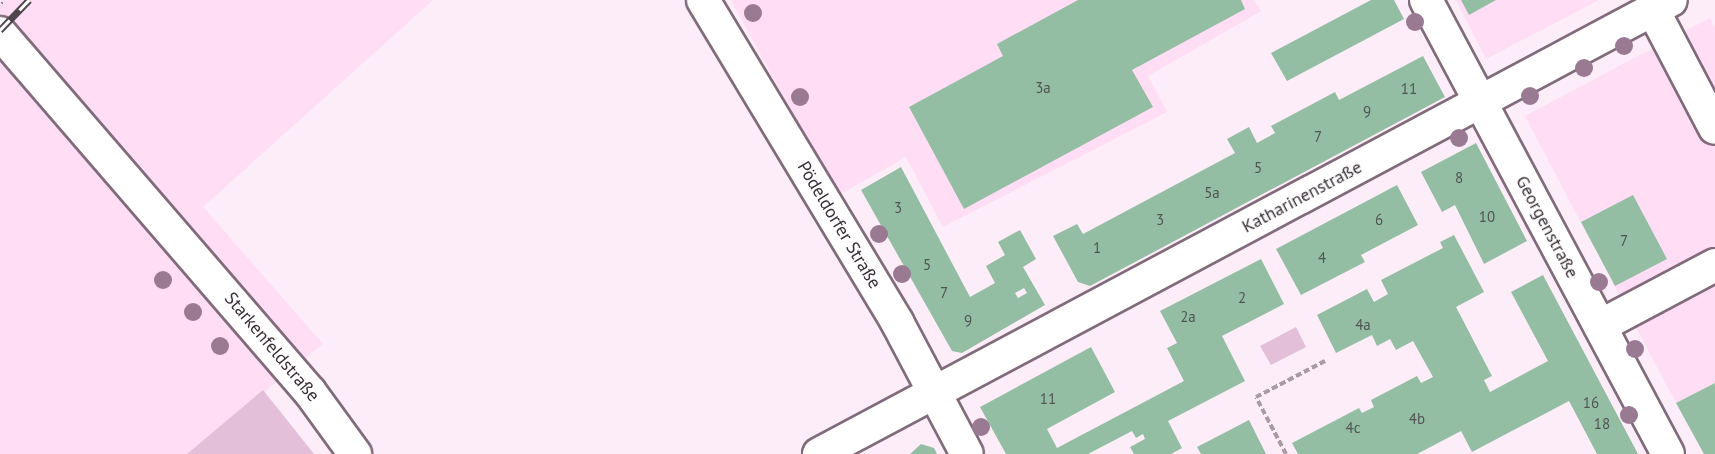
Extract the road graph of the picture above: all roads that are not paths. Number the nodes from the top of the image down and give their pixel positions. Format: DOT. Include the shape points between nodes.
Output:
graph roads {
  1 [pos="703,0"];
  2 [pos="1426,0"];
  3 [pos="1662,5"];
  4 [pos="0,33"];
  5 [pos="1481,102"];
  6 [pos="1715,128"];
  7 [pos="1715,265"];
  8 [pos="1600,326"];
  9 [pos="933,392"];
  10 [pos="355,454"];
  11 [pos="819,454"];
  12 [pos="967,454"];
  13 [pos="1668,454"];
  1 -- 9 [label="street, Pödeldorfer Straße" via="897,322"];
  2 -- 5 [label="street, Georgenstraße"];
  3 -- 5 [label="street, Katharinenstraße"];
  3 -- 6 [label="street"];
  4 -- 10 [label="street, Starkenfeldstraße" via="217,281 310,392"];
  5 -- 8 [label="street, Georgenstraße"];
  5 -- 9 [label="street, Katharinenstraße"];
  7 -- 8 [label="street"];
  8 -- 13 [label="street, Georgenstraße"];
  9 -- 11 [label="street, Katharinenstraße"];
  9 -- 12 [label="street, Pödeldorfer Straße"];
}
